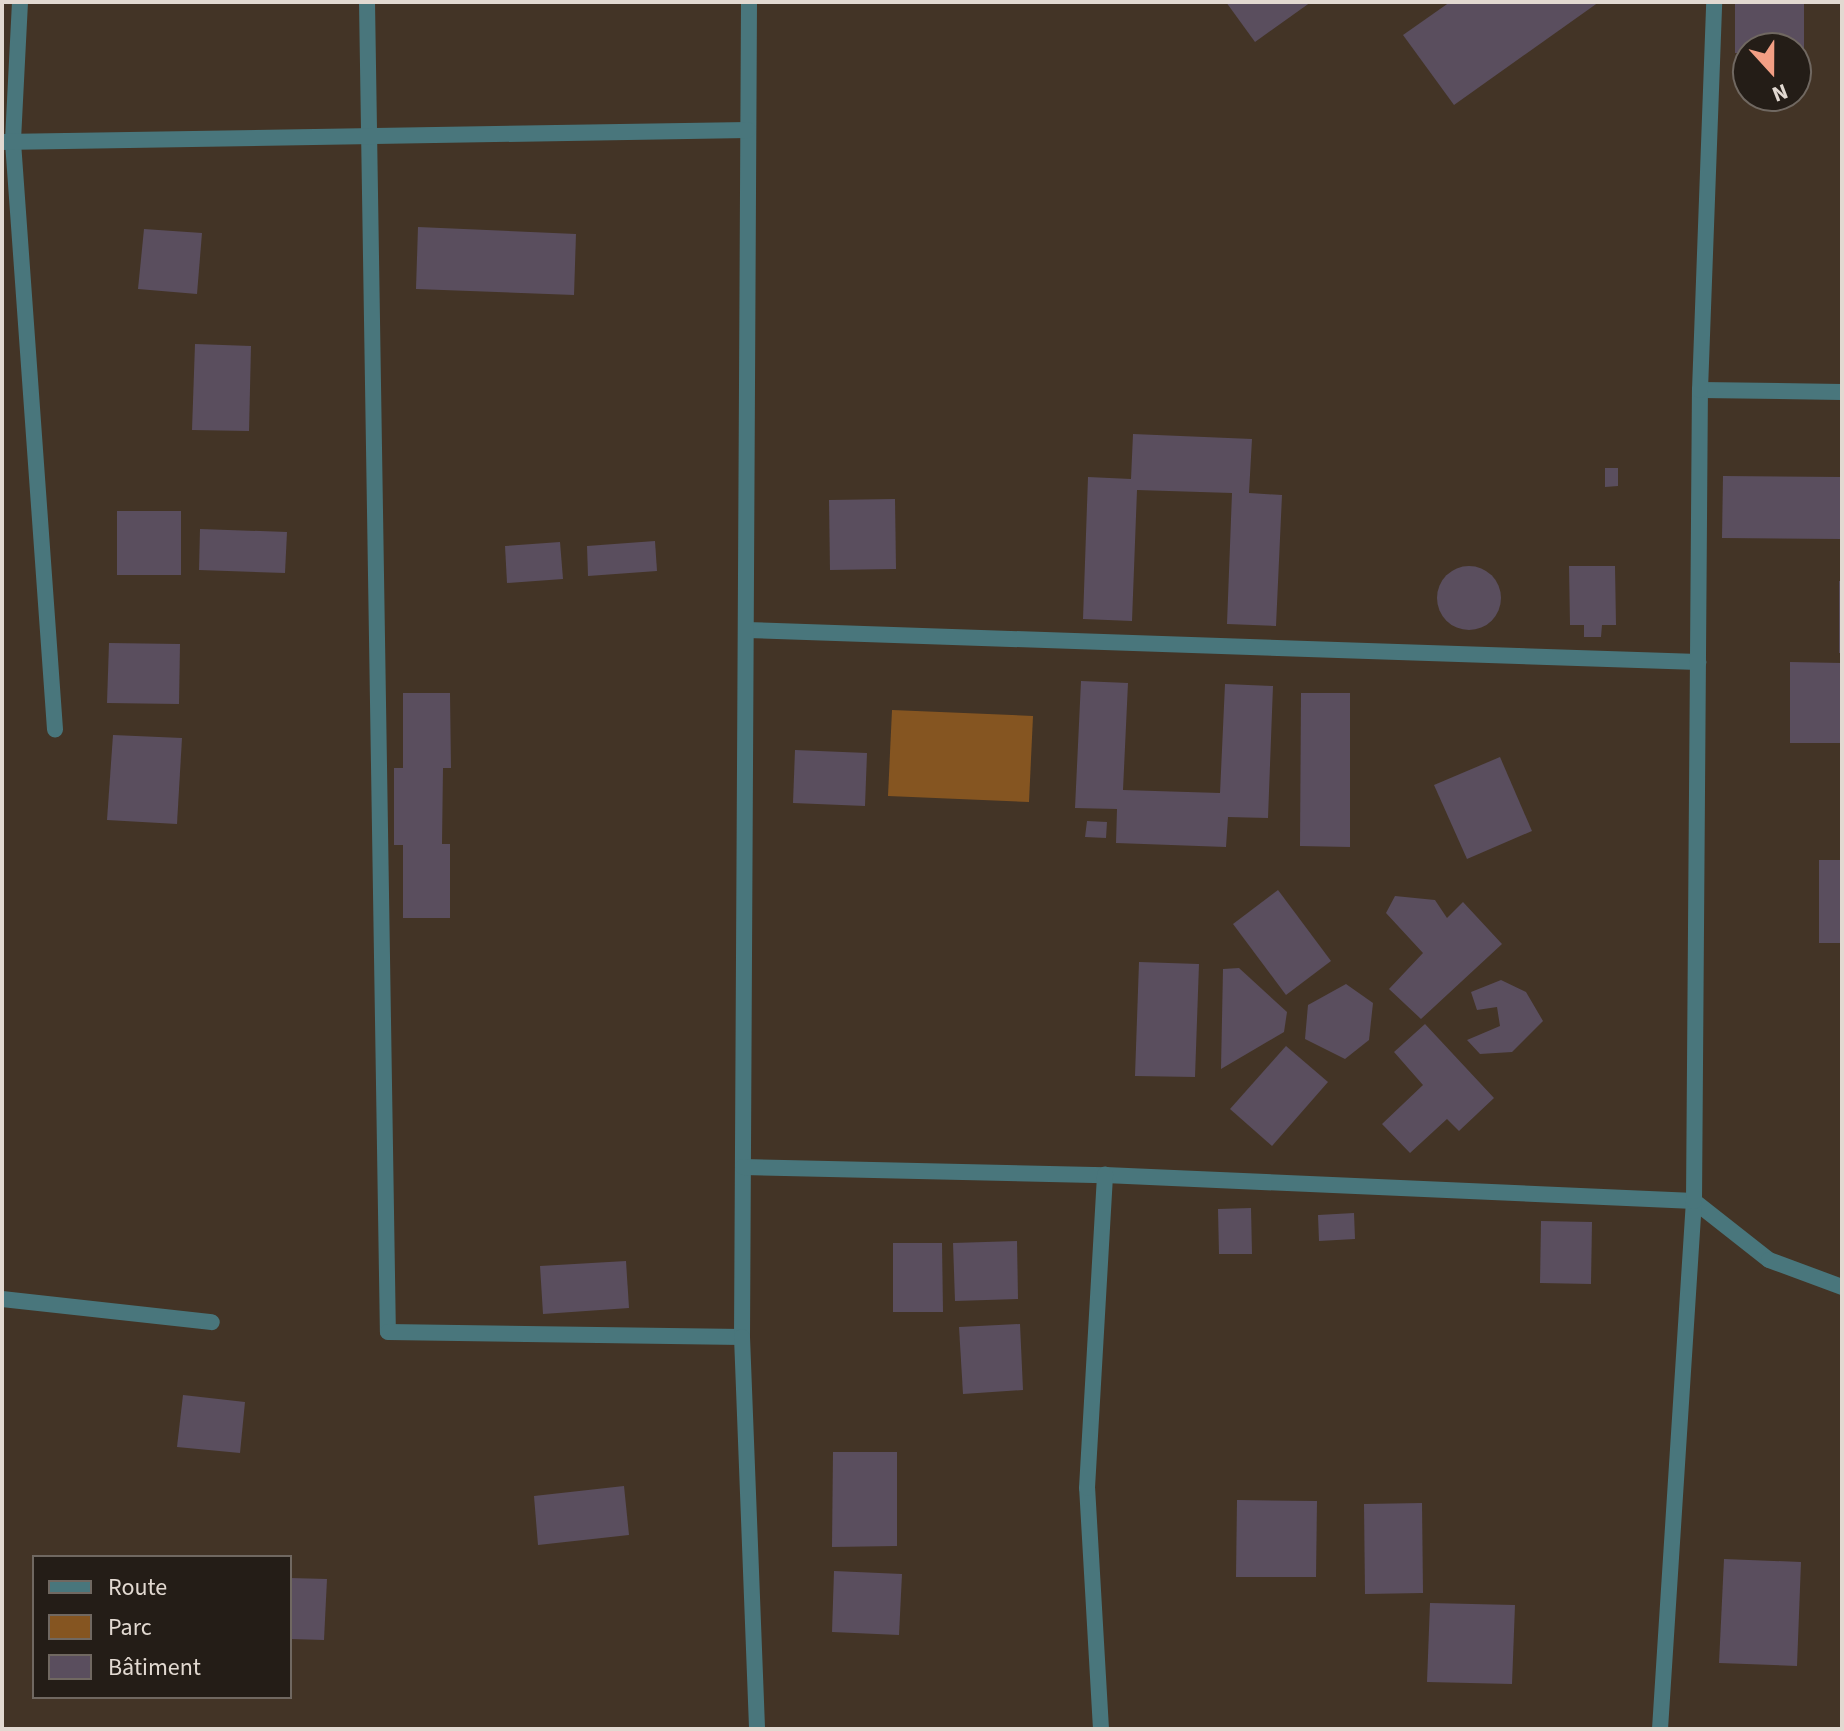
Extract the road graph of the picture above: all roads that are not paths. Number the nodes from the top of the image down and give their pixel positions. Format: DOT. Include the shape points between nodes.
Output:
graph roads {
  1 [pos="20,2"];
  2 [pos="367,2"];
  3 [pos="749,2"];
  4 [pos="1714,2"];
  5 [pos="748,130"];
  6 [pos="366,133"];
  7 [pos="7,142"];
  8 [pos="1700,390"];
  9 [pos="1842,392"];
  10 [pos="746,630"];
  11 [pos="1698,662"];
  12 [pos="55,729"];
  13 [pos="743,1167"];
  14 [pos="1105,1175"];
  15 [pos="1694,1201"];
  16 [pos="1842,1287"];
  17 [pos="2,1299"];
  18 [pos="212,1322"];
  19 [pos="742,1337"];
  20 [pos="757,1729"];
  21 [pos="1101,1729"];
  22 [pos="1660,1729"];
  1 -- 7 [label="street"];
  2 -- 6 [label="street"];
  3 -- 5 [label="street"];
  4 -- 8 [label="street"];
  5 -- 6 [label="street"];
  5 -- 10 [label="street"];
  6 -- 7 [label="street"];
  6 -- 19 [label="street" via="388,1332"];
  7 -- 12 [label="street"];
  8 -- 9 [label="street"];
  8 -- 11 [label="street"];
  10 -- 11 [label="street"];
  10 -- 13 [label="street"];
  11 -- 15 [label="street"];
  13 -- 14 [label="street"];
  13 -- 19 [label="street"];
  14 -- 15 [label="street"];
  14 -- 21 [label="street" via="1087,1488"];
  15 -- 16 [label="street" via="1769,1260"];
  15 -- 22 [label="street"];
  17 -- 18 [label="street"];
  19 -- 20 [label="street"];
}
